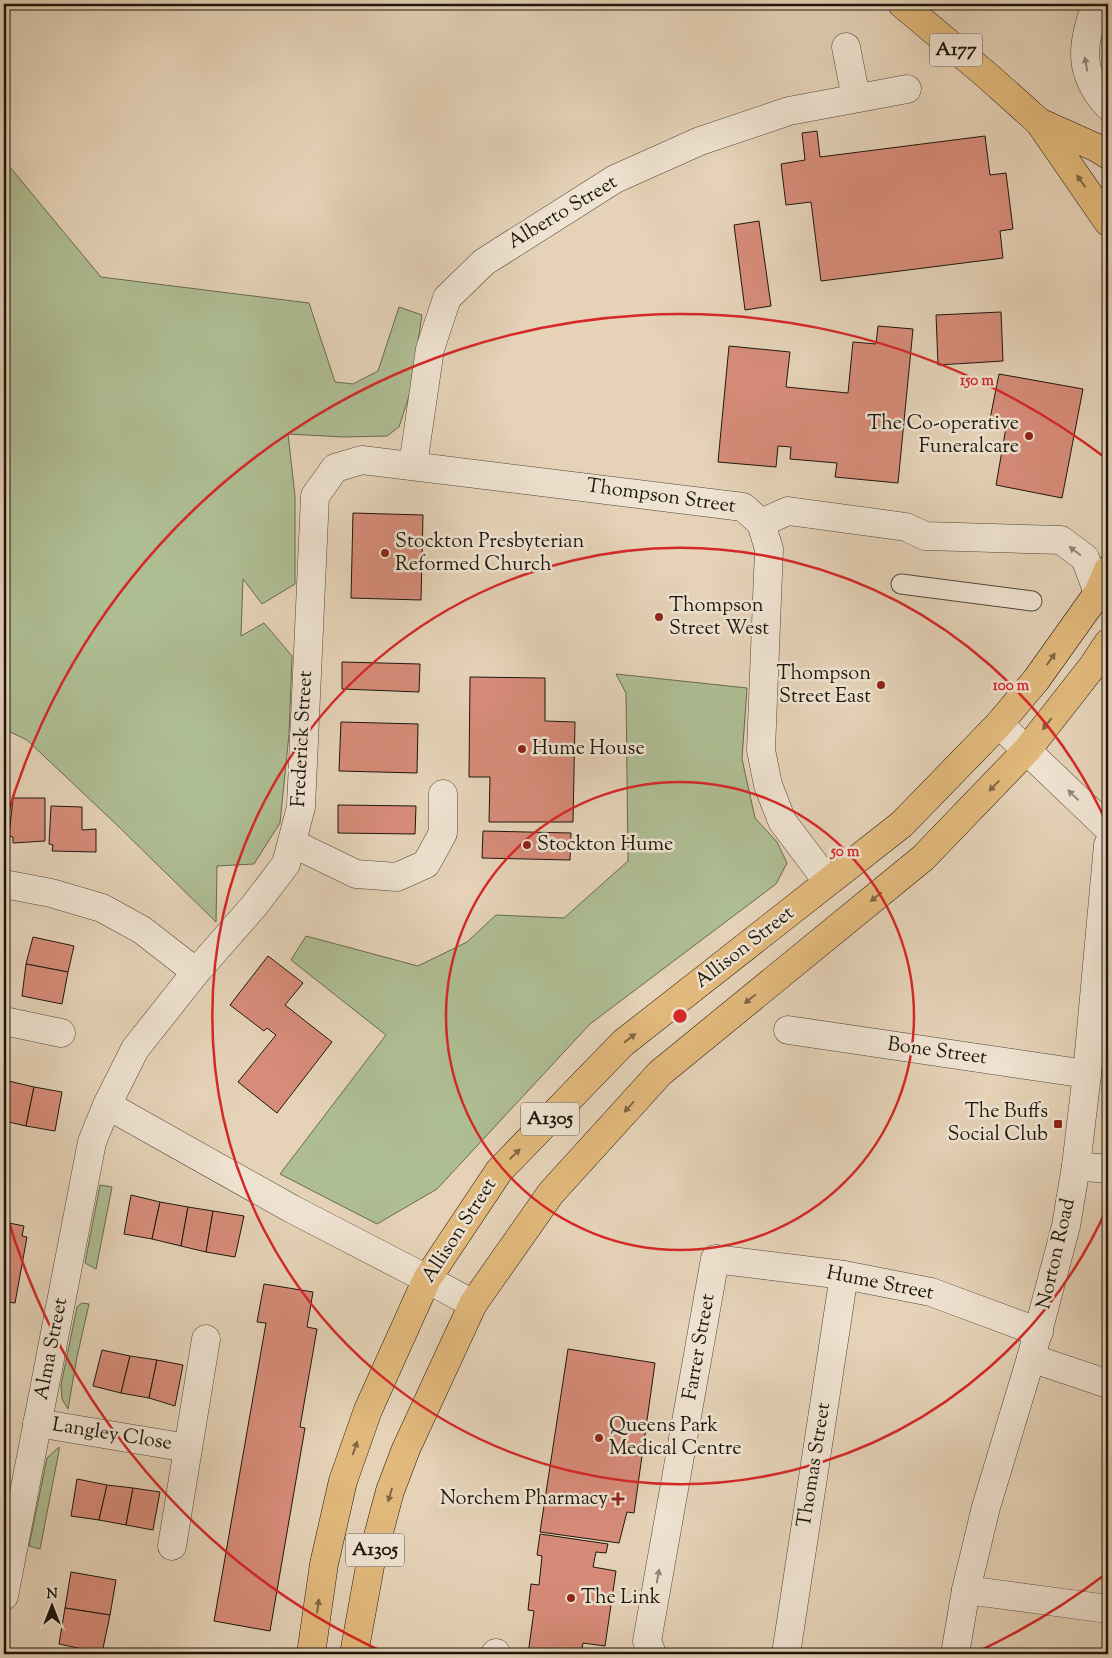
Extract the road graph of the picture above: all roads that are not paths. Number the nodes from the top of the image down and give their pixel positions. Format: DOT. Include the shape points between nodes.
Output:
graph roads {
  1 [pos="902,4"];
  2 [pos="1096,4"];
  3 [pos="846,47"];
  4 [pos="907,88"];
  5 [pos="856,98"];
  6 [pos="1108,106"];
  7 [pos="1039,122"];
  8 [pos="1108,155"];
  9 [pos="1108,222"];
  10 [pos="413,465"];
  11 [pos="335,468"];
  12 [pos="761,523"];
  13 [pos="1103,582"];
  14 [pos="901,584"];
  15 [pos="1032,601"];
  16 [pos="1108,643"];
  17 [pos="998,724"];
  18 [pos="1027,750"];
  19 [pos="444,794"];
  20 [pos="1108,828"];
  21 [pos="292,843"];
  22 [pos="1108,845"];
  23 [pos="828,882"];
  24 [pos="4,884"];
  25 [pos="196,972"];
  26 [pos="4,1021"];
  27 [pos="788,1030"];
  28 [pos="61,1033"];
  29 [pos="1087,1074"];
  30 [pos="107,1105"];
  31 [pos="1076,1166"];
  32 [pos="1108,1169"];
  33 [pos="715,1259"];
  34 [pos="844,1275"];
  35 [pos="427,1279"];
  36 [pos="472,1304"];
  37 [pos="1038,1332"];
  38 [pos="206,1339"];
  39 [pos="1031,1358"];
  40 [pos="1108,1384"];
  41 [pos="37,1423"];
  42 [pos="188,1448"];
  43 [pos="14,1483"];
  44 [pos="172,1546"];
  45 [pos="966,1590"];
  46 [pos="4,1596"];
  47 [pos="1108,1609"];
  48 [pos="649,1648"];
  49 [pos="311,1654"];
  50 [pos="354,1654"];
  51 [pos="786,1654"];
  52 [pos="955,1654"];
  1 -- 7 [label="main road, A177"];
  6 -- 2 [label="street, one-way" via="1096,93 1084,63 1087,29"];
  3 -- 5 [label="street"];
  4 -- 5 [label="street, Alberto Street"];
  5 -- 10 [label="street, Alberto Street" via="789,112 700,141 616,179 484,262 447,298 430,349"];
  7 -- 8 [label="main road, A177"];
  9 -- 7 [label="main road, A177, one-way"];
  10 -- 11 [label="street, Thompson Street" via="362,460"];
  10 -- 12 [label="street, Thompson Street" via="743,506"];
  11 -- 21 [label="street, Frederick Street" via="315,496 301,807"];
  13 -- 12 [label="street, Thompson Street, one-way" via="1084,558 1061,540 925,536 906,527 788,511"];
  12 -- 23 [label="street" via="769,549 761,750 768,785 782,821"];
  17 -- 13 [label="main road, Allison Street / A1305, one-way" via="1036,680"];
  14 -- 15 [label="lane"];
  16 -- 18 [label="main road, Allison Street / A1305, one-way"];
  17 -- 18 [label="street"];
  17 -- 23 [label="main road, Allison Street / A1305" via="902,824"];
  20 -- 18 [label="street, one-way"];
  18 -- 36 [label="main road, Allison Street / A1305, one-way" via="923,858 660,1073 551,1193"];
  19 -- 21 [label="street" via="444,833 426,864 397,877 356,874"];
  21 -- 25 [label="street, Frederick Street" via="281,871"];
  22 -- 29 [label="street, Norton Road"];
  35 -- 23 [label="main road, Allison Street / A1305, one-way" via="499,1171 623,1043"];
  24 -- 25 [label="street" via="102,908 142,930"];
  25 -- 30 [label="street, Frederick Street" via="135,1049"];
  26 -- 28 [label="street"];
  27 -- 29 [label="street, Bone Street"];
  29 -- 31 [label="street, Norton Road"];
  30 -- 35 [label="street" via="292,1209"];
  30 -- 41 [label="street, Alma Street" via="92,1142"];
  31 -- 32 [label="street"];
  31 -- 37 [label="street, Norton Road" via="1066,1226"];
  33 -- 34 [label="street, Hume Street"];
  48 -- 33 [label="street, Farrer Street, one-way"];
  34 -- 37 [label="street, Hume Street" via="931,1292"];
  34 -- 51 [label="street, Thomas Street"];
  35 -- 36 [label="street"];
  49 -- 35 [label="main road, Allison Street / A1305, one-way" via="324,1564 343,1481 368,1410"];
  36 -- 50 [label="main road, Allison Street / A1305, one-way" via="390,1491 370,1566"];
  37 -- 39 [label="street, Norton Road"];
  38 -- 42 [label="street, Langley Close"];
  39 -- 40 [label="street"];
  39 -- 45 [label="street, Norton Road" via="986,1507"];
  41 -- 42 [label="street, Langley Close"];
  41 -- 43 [label="street, Alma Street"];
  42 -- 44 [label="street, Langley Close"];
  43 -- 46 [label="street, Alma Street"];
  45 -- 47 [label="street"];
  45 -- 52 [label="street, Norton Road"];
}
